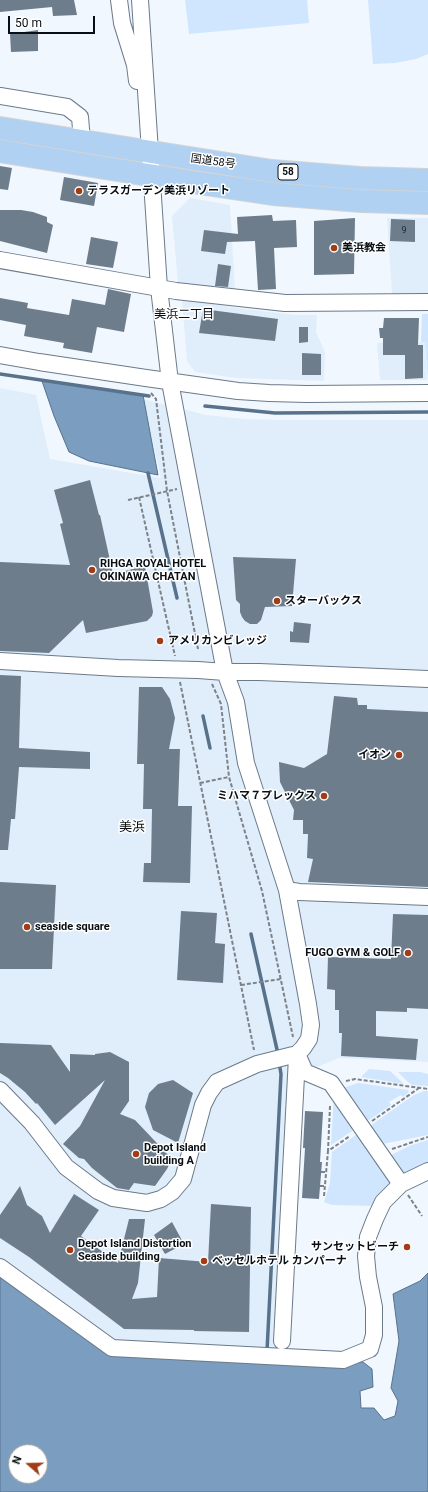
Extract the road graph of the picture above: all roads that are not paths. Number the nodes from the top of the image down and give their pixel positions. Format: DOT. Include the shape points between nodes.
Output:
graph roads {
  1 [pos="119,0"];
  2 [pos="140,0"];
  3 [pos="0,96"];
  4 [pos="148,121"];
  5 [pos="0,128"];
  6 [pos="82,141"];
  7 [pos="0,151"];
  8 [pos="150,152"];
  9 [pos="151,175"];
  10 [pos="428,180"];
  11 [pos="428,203"];
  12 [pos="0,260"];
  13 [pos="159,288"];
  14 [pos="428,302"];
  15 [pos="0,354"];
  16 [pos="170,382"];
  17 [pos="428,393"];
  18 [pos="0,661"];
  19 [pos="225,672"];
  20 [pos="428,679"];
  21 [pos="287,890"];
  22 [pos="428,897"];
  23 [pos="297,1054"];
  24 [pos="0,1090"];
  25 [pos="428,1171"];
  26 [pos="401,1184"];
  27 [pos="0,1267"];
  28 [pos="281,1349"];
  1 -- 4 [label="street" via="122,23"];
  2 -- 4 [label="street"];
  3 -- 6 [label="street" via="67,107 80,117"];
  4 -- 8 [label="street"];
  5 -- 6 [label="highway, 国道58号 / 58"];
  6 -- 8 [label="highway, 国道58号 / 58"];
  7 -- 9 [label="highway, 国道58号 / 58"];
  8 -- 9 [label="street"];
  8 -- 10 [label="highway, 国道58号 / 58" via="272,171"];
  9 -- 11 [label="highway, 国道58号 / 58" via="272,194"];
  9 -- 13 [label="street"];
  12 -- 13 [label="street"];
  13 -- 14 [label="street" via="286,303"];
  13 -- 16 [label="street"];
  15 -- 16 [label="street"];
  16 -- 17 [label="street" via="269,393"];
  16 -- 19 [label="street"];
  18 -- 19 [label="street"];
  19 -- 20 [label="street"];
  19 -- 21 [label="street" via="236,702 246,763"];
  21 -- 22 [label="street"];
  21 -- 23 [label="street" via="311,1025 309,1039"];
  23 -- 24 [label="street" via="257,1064 217,1082 203,1105 183,1179 172,1192 147,1203 113,1198 98,1191 66,1167 32,1123"];
  23 -- 26 [label="street" via="305,1072 331,1083"];
  23 -- 28 [label="street"];
  25 -- 26 [label="street"];
  26 -- 28 [label="street" via="384,1202 374,1219 368,1237 366,1256 374,1306 374,1335 370,1349 343,1360"];
  27 -- 28 [label="street" via="112,1348 250,1356"];
}
